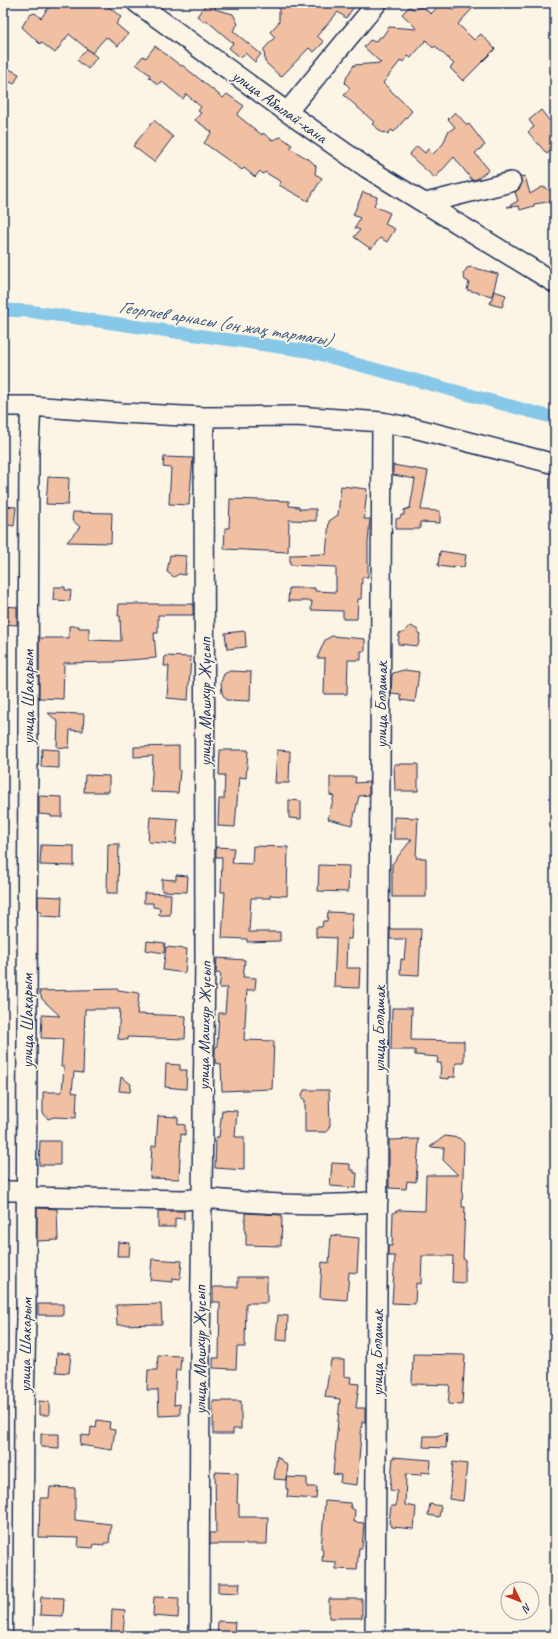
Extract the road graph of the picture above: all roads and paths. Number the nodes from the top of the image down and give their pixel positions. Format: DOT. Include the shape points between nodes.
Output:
graph roads {
  1 [pos="137,3"];
  2 [pos="377,3"];
  3 [pos="287,112"];
  4 [pos="511,182"];
  5 [pos="426,203"];
  6 [pos="555,283"];
  7 [pos="3,406"];
  8 [pos="31,406"];
  9 [pos="204,417"];
  10 [pos="382,422"];
  11 [pos="555,464"];
  12 [pos="3,1191"];
  13 [pos="26,1194"];
  14 [pos="202,1198"];
  15 [pos="378,1201"];
  16 [pos="23,1636"];
  17 [pos="199,1636"];
  18 [pos="375,1636"];
  1 -- 3 [label="street, улица Абылай-хана"];
  2 -- 3 [label="street"];
  3 -- 5 [label="street, улица Абылай-хана" via="367,168"];
  4 -- 5 [label="street"];
  5 -- 6 [label="street, улица Абылай-хана"];
  7 -- 8 [label="street"];
  8 -- 9 [label="street"];
  8 -- 13 [label="street, улица Шакарым"];
  9 -- 10 [label="street" via="296,416"];
  9 -- 14 [label="street, улица Машхур Жусып" via="205,943"];
  10 -- 11 [label="street"];
  10 -- 15 [label="street, улица Болашак"];
  12 -- 13 [label="street"];
  13 -- 14 [label="street" via="184,1200"];
  13 -- 16 [label="street, улица Шакарым"];
  14 -- 15 [label="street" via="290,1204 360,1204"];
  14 -- 17 [label="street, улица Машхур Жусып"];
  15 -- 18 [label="street, улица Болашак"];
}
